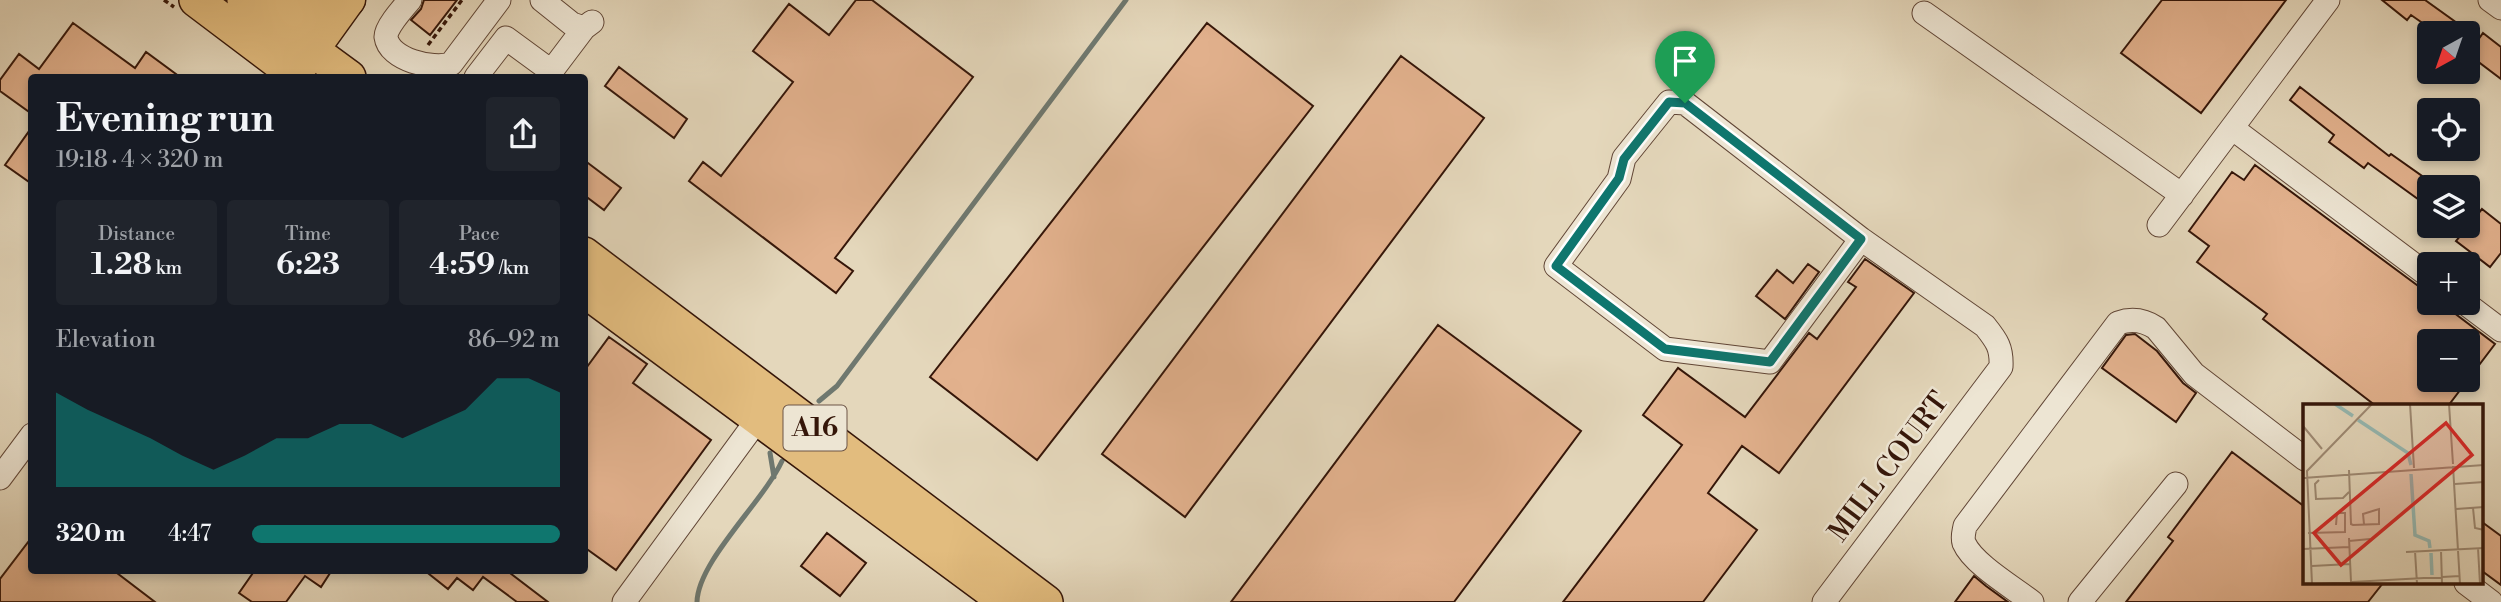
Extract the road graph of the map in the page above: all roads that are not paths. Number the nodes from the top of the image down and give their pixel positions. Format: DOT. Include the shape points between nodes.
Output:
graph roads {
  1 [pos="196,0"];
  2 [pos="350,0"];
  3 [pos="410,0"];
  4 [pos="487,0"];
  5 [pos="499,0"];
  6 [pos="542,0"];
  7 [pos="2328,0"];
  8 [pos="2490,0"];
  9 [pos="246,1"];
  10 [pos="2501,8"];
  11 [pos="1923,13"];
  12 [pos="460,44"];
  13 [pos="430,67"];
  14 [pos="301,70"];
  15 [pos="480,73"];
  16 [pos="328,74"];
  17 [pos="549,74"];
  18 [pos="2232,128"];
  19 [pos="2182,195"];
  20 [pos="2159,225"];
  21 [pos="1861,239"];
  22 [pos="588,257"];
  23 [pos="2417,267"];
  24 [pos="588,293"];
  25 [pos="2480,314"];
  26 [pos="2501,330"];
  27 [pos="766,408"];
  28 [pos="28,440"];
  29 [pos="2303,457"];
  30 [pos="0,478"];
  31 [pos="2176,484"];
  32 [pos="2467,584"];
  33 [pos="624,602"];
  34 [pos="1006,602"];
  35 [pos="1046,602"];
  36 [pos="1824,602"];
  37 [pos="2032,602"];
  38 [pos="2080,602"];
  39 [pos="2491,602"];
  1 -- 14 [label="highway"];
  2 -- 9 [label="highway" via="289,16"];
  2 -- 14 [label="main road"];
  3 -- 13 [label="street" via="388,29"];
  4 -- 12 [label="street"];
  5 -- 12 [label="street"];
  6 -- 17 [label="street" via="572,24 588,25"];
  7 -- 18 [label="street"];
  8 -- 10 [label="street"];
  9 -- 14 [label="highway"];
  11 -- 19 [label="street"];
  12 -- 13 [label="street" via="451,64"];
  12 -- 15 [label="street"];
  14 -- 16 [label="highway"];
  15 -- 17 [label="street" via="506,38"];
  18 -- 19 [label="street"];
  18 -- 23 [label="street"];
  19 -- 20 [label="street"];
  21 -- 21 [label="street" via="1770,362 1665,349 1556,266 1619,178 1624,159 1669,102 1685,103"];
  21 -- 36 [label="street, MILL COURT" via="1985,326 1999,343 2001,367"];
  22 -- 27 [label="highway, A16"];
  24 -- 27 [label="highway, A16"];
  25 -- 26 [label="street"];
  27 -- 33 [label="street"];
  27 -- 34 [label="highway, A16"];
  27 -- 35 [label="highway, A16"];
  28 -- 30 [label="street"];
  29 -- 37 [label="street" via="2194,374 2156,328 2133,320 2118,323 1965,526 1964,543 1976,559"];
  31 -- 38 [label="street"];
  32 -- 39 [label="street"];
}
